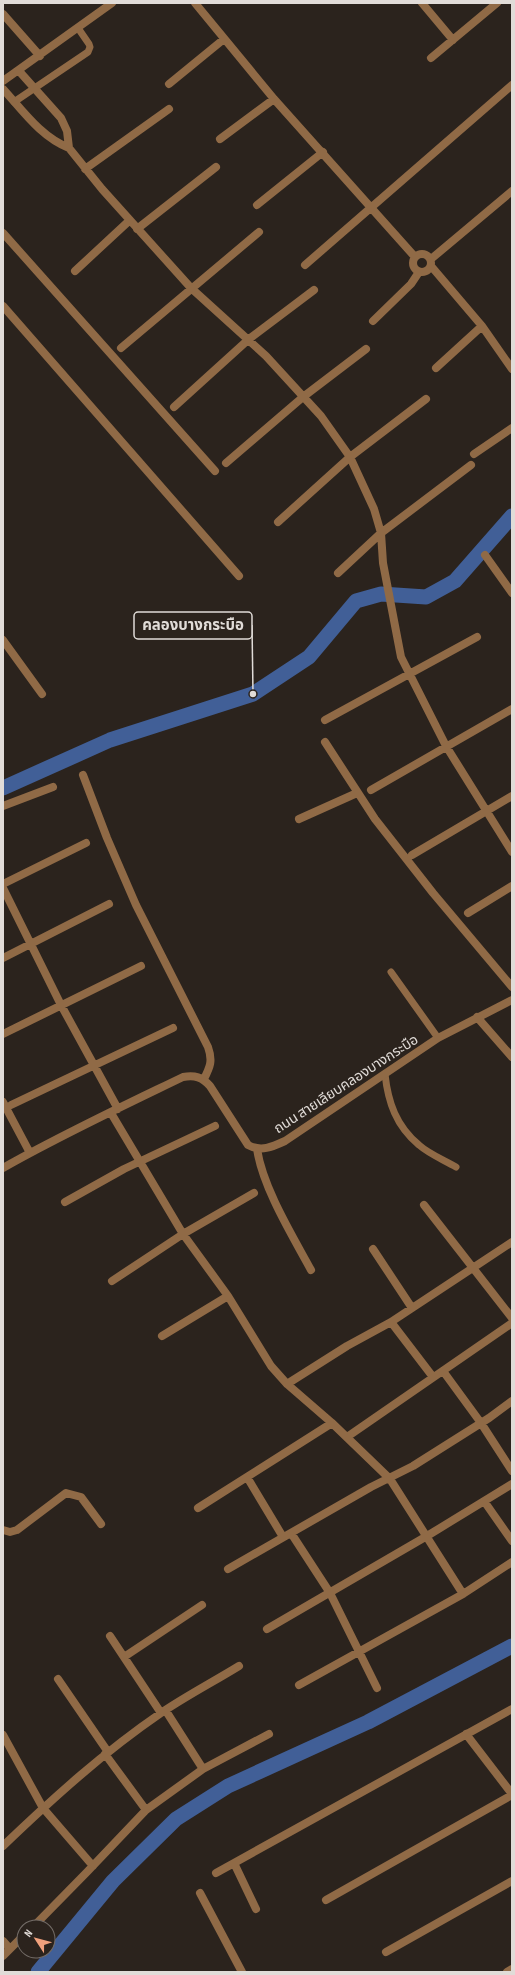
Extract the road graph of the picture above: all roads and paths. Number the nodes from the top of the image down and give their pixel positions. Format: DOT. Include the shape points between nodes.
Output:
graph roads {
  1 [pos="112,3"];
  2 [pos="195,3"];
  3 [pos="422,3"];
  4 [pos="497,3"];
  5 [pos="3,14"];
  6 [pos="78,28"];
  7 [pos="224,39"];
  8 [pos="453,40"];
  9 [pos="40,56"];
  10 [pos="431,58"];
  11 [pos="19,71"];
  12 [pos="3,82"];
  13 [pos="169,84"];
  14 [pos="512,85"];
  15 [pos="34,88"];
  16 [pos="3,89"];
  17 [pos="274,99"];
  18 [pos="14,102"];
  19 [pos="169,109"];
  20 [pos="220,139"];
  21 [pos="69,148"];
  22 [pos="323,152"];
  23 [pos="216,167"];
  24 [pos="85,169"];
  25 [pos="512,191"];
  26 [pos="257,205"];
  27 [pos="370,208"];
  28 [pos="130,220"];
  29 [pos="137,229"];
  30 [pos="259,232"];
  31 [pos="3,233"];
  32 [pos="415,257"];
  33 [pos="431,263"];
  34 [pos="305,265"];
  35 [pos="76,271"];
  36 [pos="419,272"];
  37 [pos="191,288"];
  38 [pos="314,290"];
  39 [pos="3,306"];
  40 [pos="373,321"];
  41 [pos="482,326"];
  42 [pos="249,339"];
  43 [pos="121,348"];
  44 [pos="366,349"];
  45 [pos="436,368"];
  46 [pos="512,369"];
  47 [pos="303,397"];
  48 [pos="426,399"];
  49 [pos="174,407"];
  50 [pos="512,428"];
  51 [pos="474,454"];
  52 [pos="350,457"];
  53 [pos="226,463"];
  54 [pos="471,465"];
  55 [pos="215,471"];
  56 [pos="278,522"];
  57 [pos="381,533"];
  58 [pos="485,555"];
  59 [pos="338,574"];
  60 [pos="239,576"];
  61 [pos="512,593"];
  62 [pos="477,637"];
  63 [pos="3,640"];
  64 [pos="409,674"];
  65 [pos="42,694"];
  66 [pos="512,709"];
  67 [pos="325,720"];
  68 [pos="325,742"];
  69 [pos="446,746"];
  70 [pos="82,775"];
  71 [pos="53,787"];
  72 [pos="371,790"];
  73 [pos="357,793"];
  74 [pos="512,796"];
  75 [pos="3,806"];
  76 [pos="486,810"];
  77 [pos="299,819"];
  78 [pos="86,843"];
  79 [pos="512,852"];
  80 [pos="412,855"];
  81 [pos="3,884"];
  82 [pos="512,886"];
  83 [pos="3,888"];
  84 [pos="109,904"];
  85 [pos="468,914"];
  86 [pos="30,943"];
  87 [pos="3,958"];
  88 [pos="141,966"];
  89 [pos="390,972"];
  90 [pos="512,987"];
  91 [pos="512,1000"];
  92 [pos="61,1006"];
  93 [pos="478,1016"];
  94 [pos="173,1028"];
  95 [pos="3,1034"];
  96 [pos="438,1038"];
  97 [pos="512,1057"];
  98 [pos="93,1066"];
  99 [pos="385,1074"];
  100 [pos="204,1079"];
  101 [pos="7,1104"];
  102 [pos="114,1111"];
  103 [pos="215,1126"];
  104 [pos="257,1149"];
  105 [pos="30,1153"];
  106 [pos="141,1161"];
  107 [pos="456,1167"];
  108 [pos="3,1168"];
  109 [pos="254,1192"];
  110 [pos="65,1202"];
  111 [pos="424,1205"];
  112 [pos="183,1234"];
  113 [pos="512,1242"];
  114 [pos="373,1249"];
  115 [pos="474,1269"];
  116 [pos="311,1270"];
  117 [pos="112,1281"];
  118 [pos="228,1296"];
  119 [pos="412,1308"];
  120 [pos="512,1318"];
  121 [pos="391,1322"];
  122 [pos="512,1323"];
  123 [pos="162,1336"];
  124 [pos="443,1371"];
  125 [pos="433,1377"];
  126 [pos="287,1384"];
  127 [pos="512,1401"];
  128 [pos="332,1423"];
  129 [pos="481,1423"];
  130 [pos="347,1437"];
  131 [pos="512,1471"];
  132 [pos="247,1477"];
  133 [pos="390,1479"];
  134 [pos="512,1484"];
  135 [pos="484,1501"];
  136 [pos="198,1508"];
  137 [pos="101,1524"];
  138 [pos="3,1530"];
  139 [pos="291,1533"];
  140 [pos="426,1536"];
  141 [pos="283,1537"];
  142 [pos="512,1541"];
  143 [pos="512,1562"];
  144 [pos="228,1569"];
  145 [pos="330,1593"];
  146 [pos="463,1594"];
  147 [pos="202,1606"];
  148 [pos="267,1629"];
  149 [pos="110,1636"];
  150 [pos="360,1651"];
  151 [pos="124,1657"];
  152 [pos="239,1666"];
  153 [pos="58,1679"];
  154 [pos="299,1685"];
  155 [pos="377,1688"];
  156 [pos="512,1709"];
  157 [pos="163,1712"];
  158 [pos="269,1734"];
  159 [pos="466,1734"];
  160 [pos="3,1735"];
  161 [pos="106,1753"];
  162 [pos="203,1769"];
  163 [pos="512,1794"];
  164 [pos="43,1808"];
  165 [pos="146,1810"];
  166 [pos="3,1846"];
  167 [pos="234,1863"];
  168 [pos="93,1866"];
  169 [pos="216,1873"];
  170 [pos="512,1881"];
  171 [pos="200,1893"];
  172 [pos="326,1900"];
  173 [pos="256,1908"];
  174 [pos="40,1919"];
  175 [pos="3,1941"];
  176 [pos="16,1943"];
  177 [pos="10,1949"];
  178 [pos="386,1952"];
  179 [pos="3,1956"];
  180 [pos="512,1969"];
  181 [pos="242,1972"];
  182 [pos="507,1972"];
  1 -- 6 [label="street"];
  2 -- 7 [label="street"];
  3 -- 8 [label="street"];
  4 -- 8 [label="street"];
  5 -- 9 [label="street"];
  6 -- 9 [label="street"];
  6 -- 15 [label="lane" via="89,44 88,52"];
  7 -- 13 [label="street"];
  7 -- 17 [label="street"];
  8 -- 10 [label="street"];
  9 -- 11 [label="street"];
  11 -- 12 [label="street"];
  11 -- 15 [label="street"];
  14 -- 27 [label="street"];
  15 -- 18 [label="lane"];
  15 -- 21 [label="street" via="61,118"];
  16 -- 18 [label="street"];
  17 -- 20 [label="street"];
  17 -- 22 [label="street"];
  18 -- 21 [label="street" via="43,133 56,143"];
  19 -- 24 [label="street"];
  21 -- 24 [label="street"];
  22 -- 26 [label="street"];
  22 -- 27 [label="street"];
  23 -- 29 [label="street"];
  24 -- 28 [label="street"];
  25 -- 33 [label="street"];
  27 -- 32 [label="street"];
  27 -- 34 [label="street"];
  28 -- 29 [label="street"];
  28 -- 35 [label="street"];
  29 -- 37 [label="street"];
  30 -- 37 [label="street"];
  31 -- 55 [label="street"];
  32 -- 33 [label="street" via="422,254"];
  32 -- 36 [label="street" via="413,264"];
  33 -- 36 [label="street" via="426,272"];
  33 -- 41 [label="street"];
  36 -- 40 [label="street" via="411,284"];
  37 -- 42 [label="street"];
  37 -- 43 [label="street"];
  38 -- 42 [label="street"];
  39 -- 60 [label="street"];
  41 -- 45 [label="street"];
  41 -- 46 [label="street"];
  42 -- 47 [label="street"];
  42 -- 49 [label="street"];
  44 -- 47 [label="street"];
  47 -- 52 [label="street" via="321,416"];
  47 -- 53 [label="street"];
  48 -- 52 [label="street"];
  50 -- 51 [label="street"];
  52 -- 56 [label="street"];
  52 -- 57 [label="street" via="374,509"];
  54 -- 57 [label="street"];
  57 -- 59 [label="street"];
  57 -- 64 [label="street" via="383,562 394,626 401,657"];
  58 -- 61 [label="street"];
  62 -- 64 [label="street"];
  63 -- 65 [label="street"];
  64 -- 67 [label="street"];
  64 -- 69 [label="street"];
  66 -- 69 [label="street"];
  68 -- 73 [label="street"];
  69 -- 72 [label="street"];
  69 -- 76 [label="street"];
  70 -- 100 [label="street" via="136,905 208,1047 212,1058"];
  71 -- 75 [label="street"];
  73 -- 77 [label="street"];
  73 -- 90 [label="street" via="375,820 433,893"];
  74 -- 76 [label="street"];
  76 -- 79 [label="street"];
  76 -- 80 [label="street"];
  78 -- 81 [label="street"];
  82 -- 85 [label="street"];
  83 -- 86 [label="street"];
  84 -- 86 [label="street"];
  86 -- 87 [label="street"];
  86 -- 92 [label="street"];
  88 -- 92 [label="street"];
  89 -- 96 [label="lane"];
  91 -- 93 [label="street, ถนน สายเลียบคลองบางกระบือ"];
  92 -- 95 [label="street"];
  92 -- 98 [label="street"];
  93 -- 96 [label="street, ถนน สายเลียบคลองบางกระบือ"];
  93 -- 97 [label="street"];
  94 -- 98 [label="street"];
  96 -- 99 [label="street, ถนน สายเลียบคลองบางกระบือ"];
  98 -- 101 [label="street"];
  98 -- 102 [label="street"];
  99 -- 104 [label="street, ถนน สายเลียบคลองบางกระบือ" via="285,1141"];
  99 -- 107 [label="lane" via="390,1106 402,1126 419,1145"];
  100 -- 102 [label="street" via="183,1077"];
  100 -- 104 [label="street" via="245,1143"];
  101 -- 105 [label="street"];
  102 -- 105 [label="street"];
  102 -- 106 [label="street"];
  103 -- 106 [label="street"];
  104 -- 116 [label="street" via="259,1162 270,1190"];
  105 -- 108 [label="street"];
  106 -- 110 [label="street"];
  106 -- 112 [label="street"];
  109 -- 112 [label="street"];
  111 -- 115 [label="street"];
  112 -- 117 [label="street"];
  112 -- 118 [label="street"];
  113 -- 115 [label="street"];
  114 -- 119 [label="street"];
  115 -- 119 [label="street"];
  115 -- 120 [label="street"];
  118 -- 123 [label="street"];
  118 -- 126 [label="street" via="270,1366"];
  119 -- 121 [label="street"];
  121 -- 125 [label="street"];
  121 -- 126 [label="street"];
  122 -- 124 [label="street"];
  124 -- 125 [label="street"];
  124 -- 129 [label="street"];
  125 -- 130 [label="street"];
  126 -- 128 [label="street"];
  127 -- 129 [label="street"];
  128 -- 130 [label="street"];
  128 -- 132 [label="street"];
  129 -- 131 [label="street"];
  129 -- 133 [label="street"];
  130 -- 133 [label="street"];
  132 -- 136 [label="street"];
  132 -- 141 [label="street"];
  133 -- 139 [label="street" via="371,1487"];
  133 -- 140 [label="street"];
  134 -- 135 [label="street"];
  135 -- 140 [label="street"];
  135 -- 142 [label="street"];
  137 -- 138 [label="street" via="81,1497 66,1493 17,1530"];
  139 -- 141 [label="street"];
  139 -- 145 [label="street"];
  140 -- 145 [label="street"];
  140 -- 146 [label="street"];
  141 -- 144 [label="street"];
  143 -- 146 [label="street"];
  145 -- 148 [label="street"];
  145 -- 150 [label="street"];
  146 -- 150 [label="street"];
  147 -- 151 [label="street"];
  149 -- 151 [label="street"];
  150 -- 154 [label="street"];
  150 -- 155 [label="street"];
  151 -- 157 [label="street"];
  152 -- 157 [label="street"];
  153 -- 161 [label="street"];
  156 -- 159 [label="street"];
  157 -- 161 [label="street"];
  157 -- 162 [label="street"];
  158 -- 162 [label="street"];
  159 -- 163 [label="street"];
  159 -- 167 [label="street"];
  160 -- 164 [label="street"];
  161 -- 164 [label="street"];
  161 -- 165 [label="street"];
  162 -- 165 [label="street"];
  163 -- 172 [label="street"];
  164 -- 166 [label="street"];
  164 -- 168 [label="street"];
  165 -- 168 [label="street"];
  167 -- 169 [label="street"];
  167 -- 173 [label="street"];
  168 -- 174 [label="street"];
  170 -- 178 [label="street"];
  171 -- 181 [label="street"];
  175 -- 177 [label="street"];
  176 -- 177 [label="street"];
  177 -- 179 [label="street"];
  180 -- 182 [label="street"];
}
